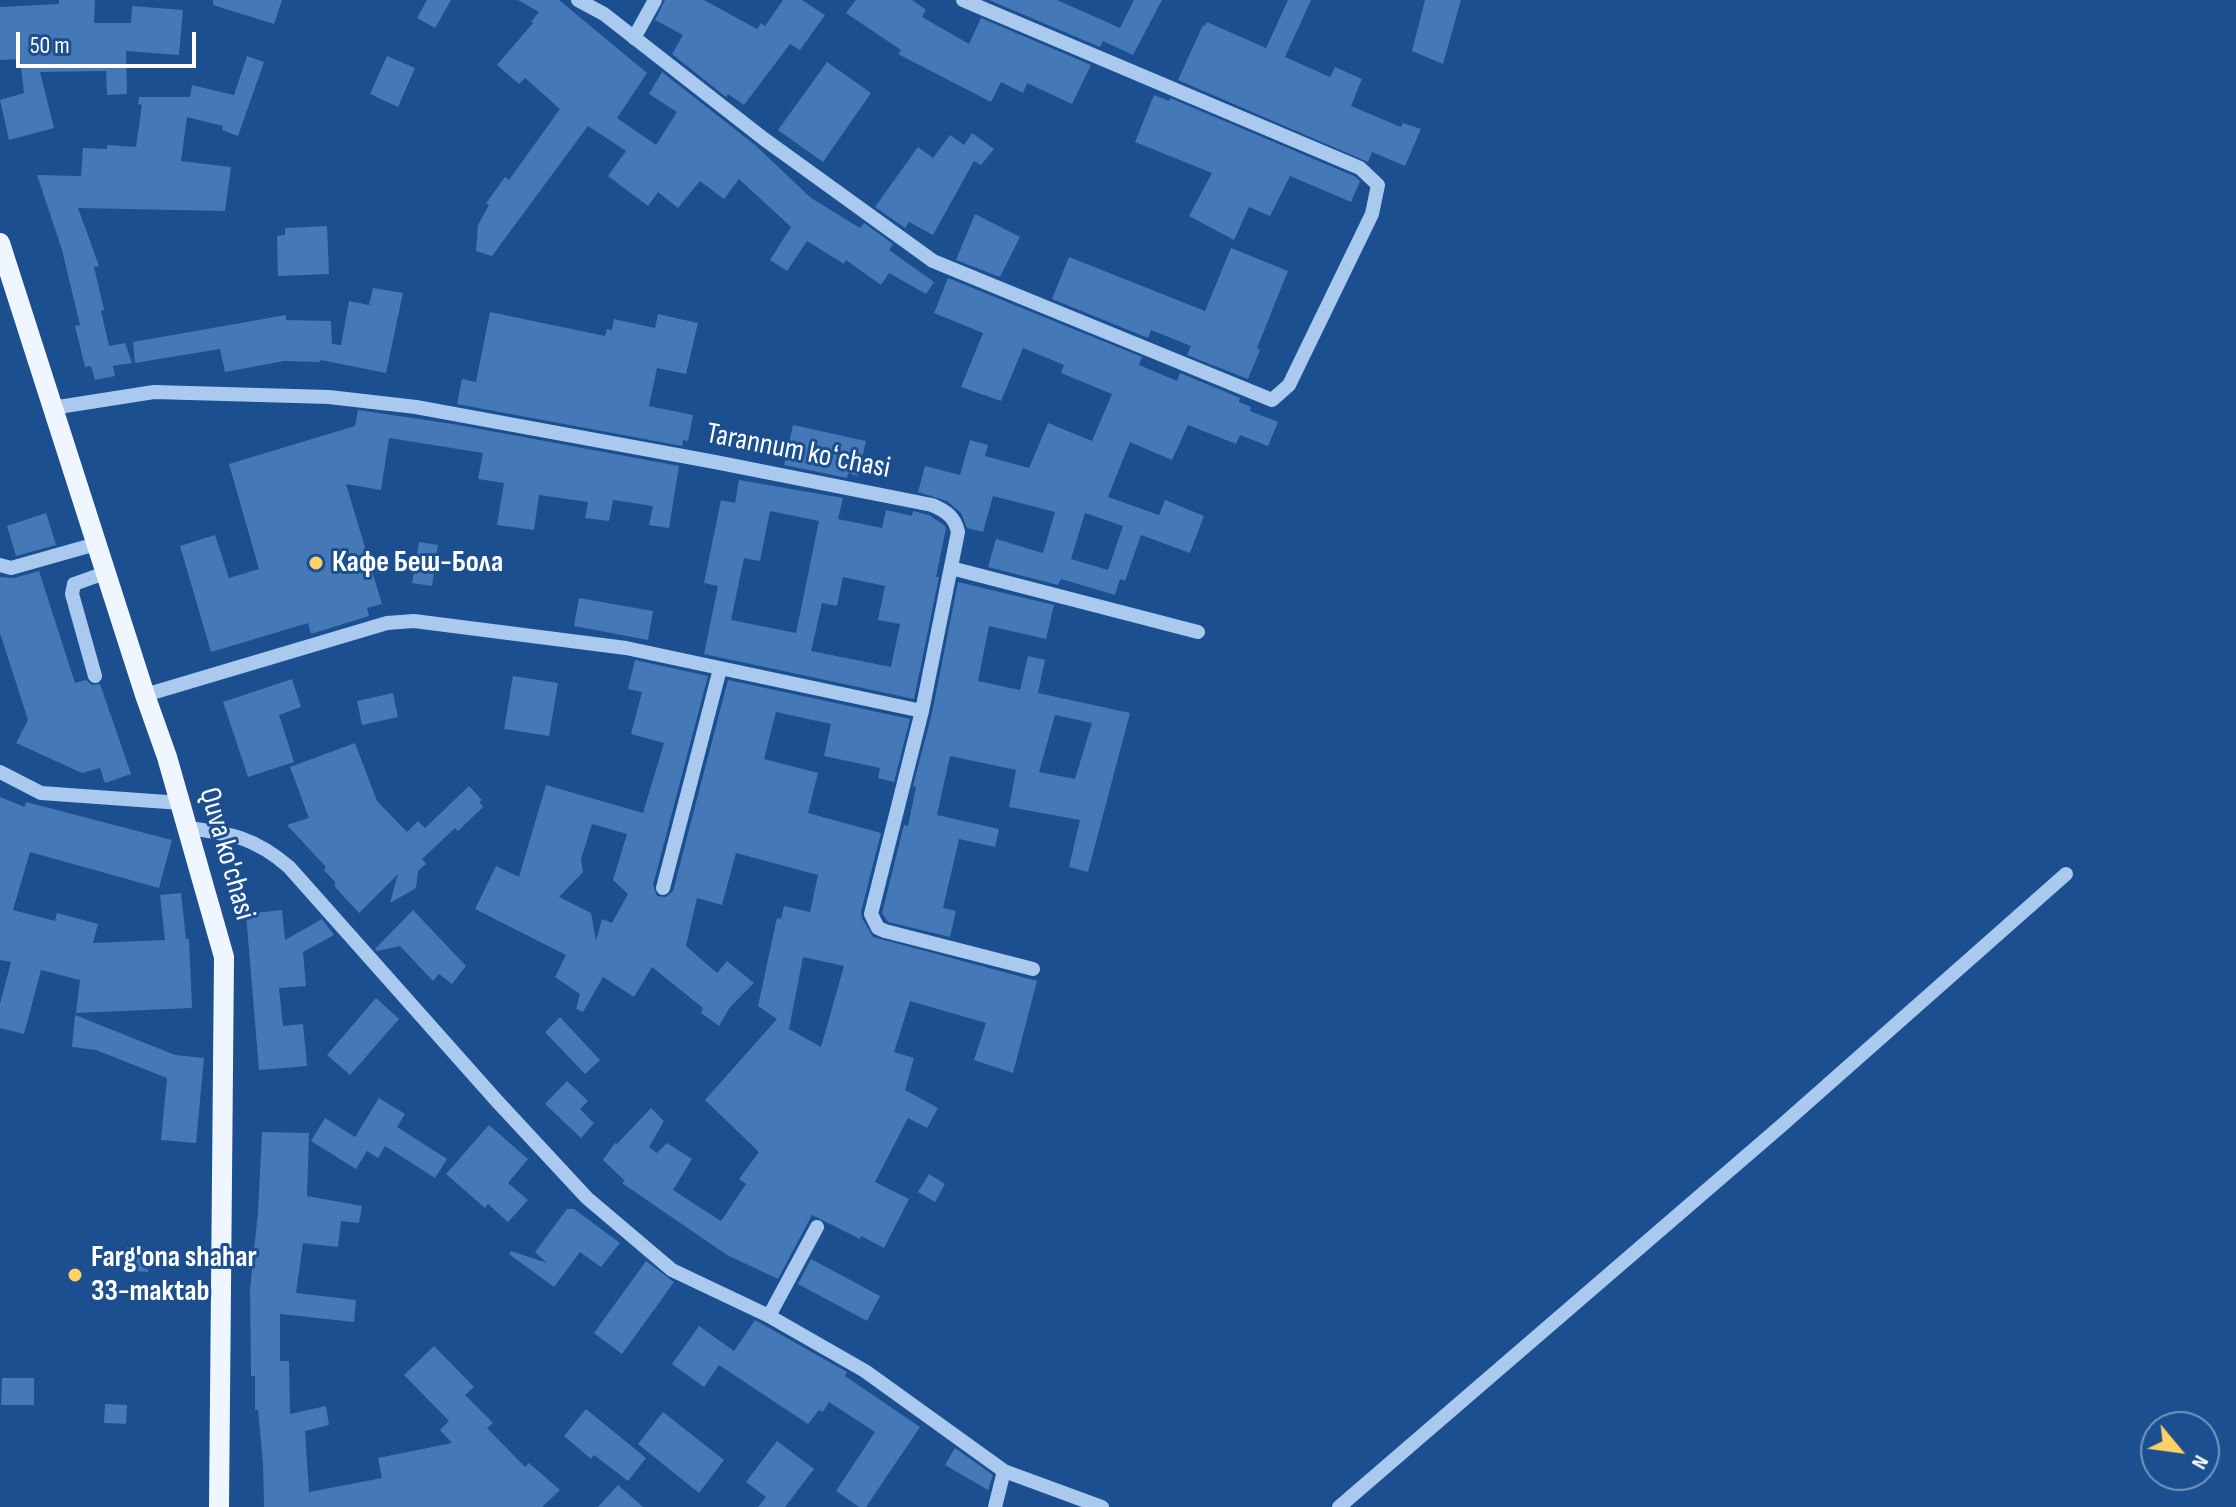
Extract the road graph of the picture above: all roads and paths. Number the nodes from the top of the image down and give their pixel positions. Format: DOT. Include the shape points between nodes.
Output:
graph roads {
  1 [pos="578,0"];
  2 [pos="655,0"];
  3 [pos="963,0"];
  4 [pos="634,38"];
  5 [pos="0,243"];
  6 [pos="52,408"];
  7 [pos="96,544"];
  8 [pos="0,565"];
  9 [pos="951,568"];
  10 [pos="105,573"];
  11 [pos="1198,632"];
  12 [pos="720,669"];
  13 [pos="95,676"];
  14 [pos="145,695"];
  15 [pos="922,711"];
  16 [pos="0,772"];
  17 [pos="181,803"];
  18 [pos="188,828"];
  19 [pos="2066,874"];
  20 [pos="663,888"];
  21 [pos="1033,969"];
  22 [pos="817,1227"];
  23 [pos="769,1316"];
  24 [pos="1004,1471"];
  25 [pos="219,1507"];
  26 [pos="995,1507"];
  27 [pos="1102,1507"];
  28 [pos="1339,1507"];
  1 -- 4 [label="street"];
  2 -- 4 [label="street"];
  3 -- 4 [label="street" via="1360,168 1378,185 1372,214 1289,385 1272,400 933,261"];
  5 -- 6 [label="main road, Quva ko'chasi"];
  6 -- 7 [label="main road, Quva ko'chasi"];
  6 -- 9 [label="street, Tarannum koʻchasi" via="154,392 329,397 416,407 932,505 956,524"];
  7 -- 8 [label="street" via="11,568"];
  7 -- 10 [label="main road, Quva ko'chasi"];
  9 -- 11 [label="street"];
  9 -- 15 [label="street, Tarannum koʻchasi"];
  10 -- 13 [label="street" via="74,584 72,594"];
  10 -- 14 [label="main road, Quva ko'chasi"];
  12 -- 14 [label="street" via="626,648 414,621 387,623"];
  12 -- 15 [label="street"];
  12 -- 20 [label="street"];
  14 -- 17 [label="main road, Quva ko'chasi"];
  15 -- 21 [label="street, Tarannum koʻchasi" via="871,914 874,922 885,931"];
  16 -- 17 [label="street" via="41,793"];
  17 -- 18 [label="main road, Quva ko'chasi"];
  18 -- 23 [label="street" via="234,834 289,867 587,1198 672,1270"];
  18 -- 25 [label="main road, Quva ko'chasi" via="224,957"];
  19 -- 28 [label="street"];
  22 -- 23 [label="street"];
  23 -- 24 [label="street" via="865,1371"];
  24 -- 26 [label="street"];
  24 -- 27 [label="street"];
}
